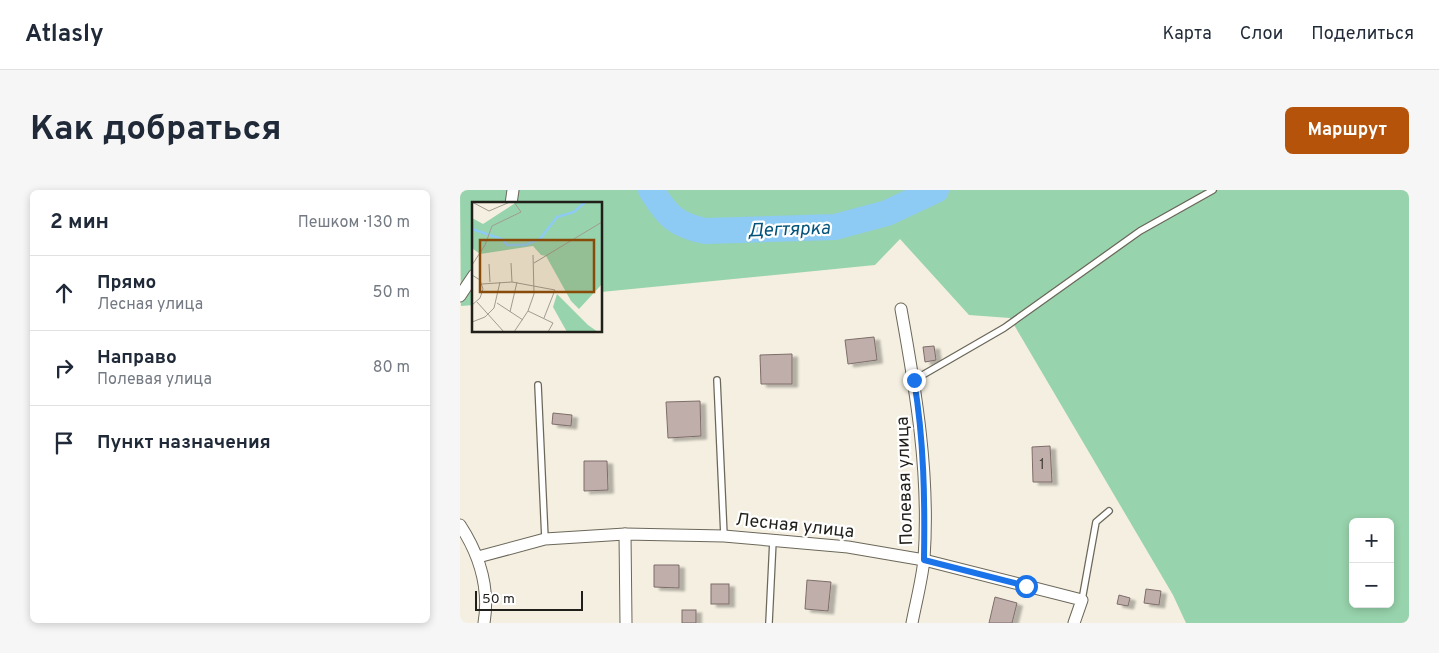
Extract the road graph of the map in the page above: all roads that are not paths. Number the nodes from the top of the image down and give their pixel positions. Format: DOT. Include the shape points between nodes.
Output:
graph roads {
  1 [pos="1212,190"];
  2 [pos="472,278"];
  3 [pos="460,296"];
  4 [pos="901,309"];
  5 [pos="718,380"];
  6 [pos="914,380"];
  7 [pos="538,385"];
  8 [pos="1109,511"];
  9 [pos="460,525"];
  10 [pos="625,534"];
  11 [pos="724,536"];
  12 [pos="545,539"];
  13 [pos="773,540"];
  14 [pos="478,558"];
  15 [pos="924,560"];
  16 [pos="1082,600"];
  17 [pos="484,623"];
  18 [pos="626,623"];
  19 [pos="769,623"];
  20 [pos="912,623"];
  21 [pos="1074,623"];
  1 -- 6 [label="lane" via="1140,231 1004,328"];
  2 -- 3 [label="street"];
  4 -- 6 [label="street, Полевая улица"];
  5 -- 11 [label="lane"];
  6 -- 15 [label="street, Полевая улица" via="925,498"];
  7 -- 12 [label="lane"];
  8 -- 16 [label="lane" via="1096,522"];
  9 -- 14 [label="street"];
  10 -- 11 [label="street, Лесная улица"];
  10 -- 12 [label="street, Лесная улица"];
  10 -- 18 [label="street"];
  11 -- 13 [label="street, Лесная улица"];
  12 -- 14 [label="street, Лесная улица"];
  13 -- 15 [label="street, Лесная улица" via="848,547"];
  13 -- 19 [label="lane"];
  14 -- 17 [label="street" via="486,596"];
  15 -- 16 [label="street, Лесная улица"];
  15 -- 20 [label="street, Полевая улица"];
  16 -- 21 [label="street"];
}
